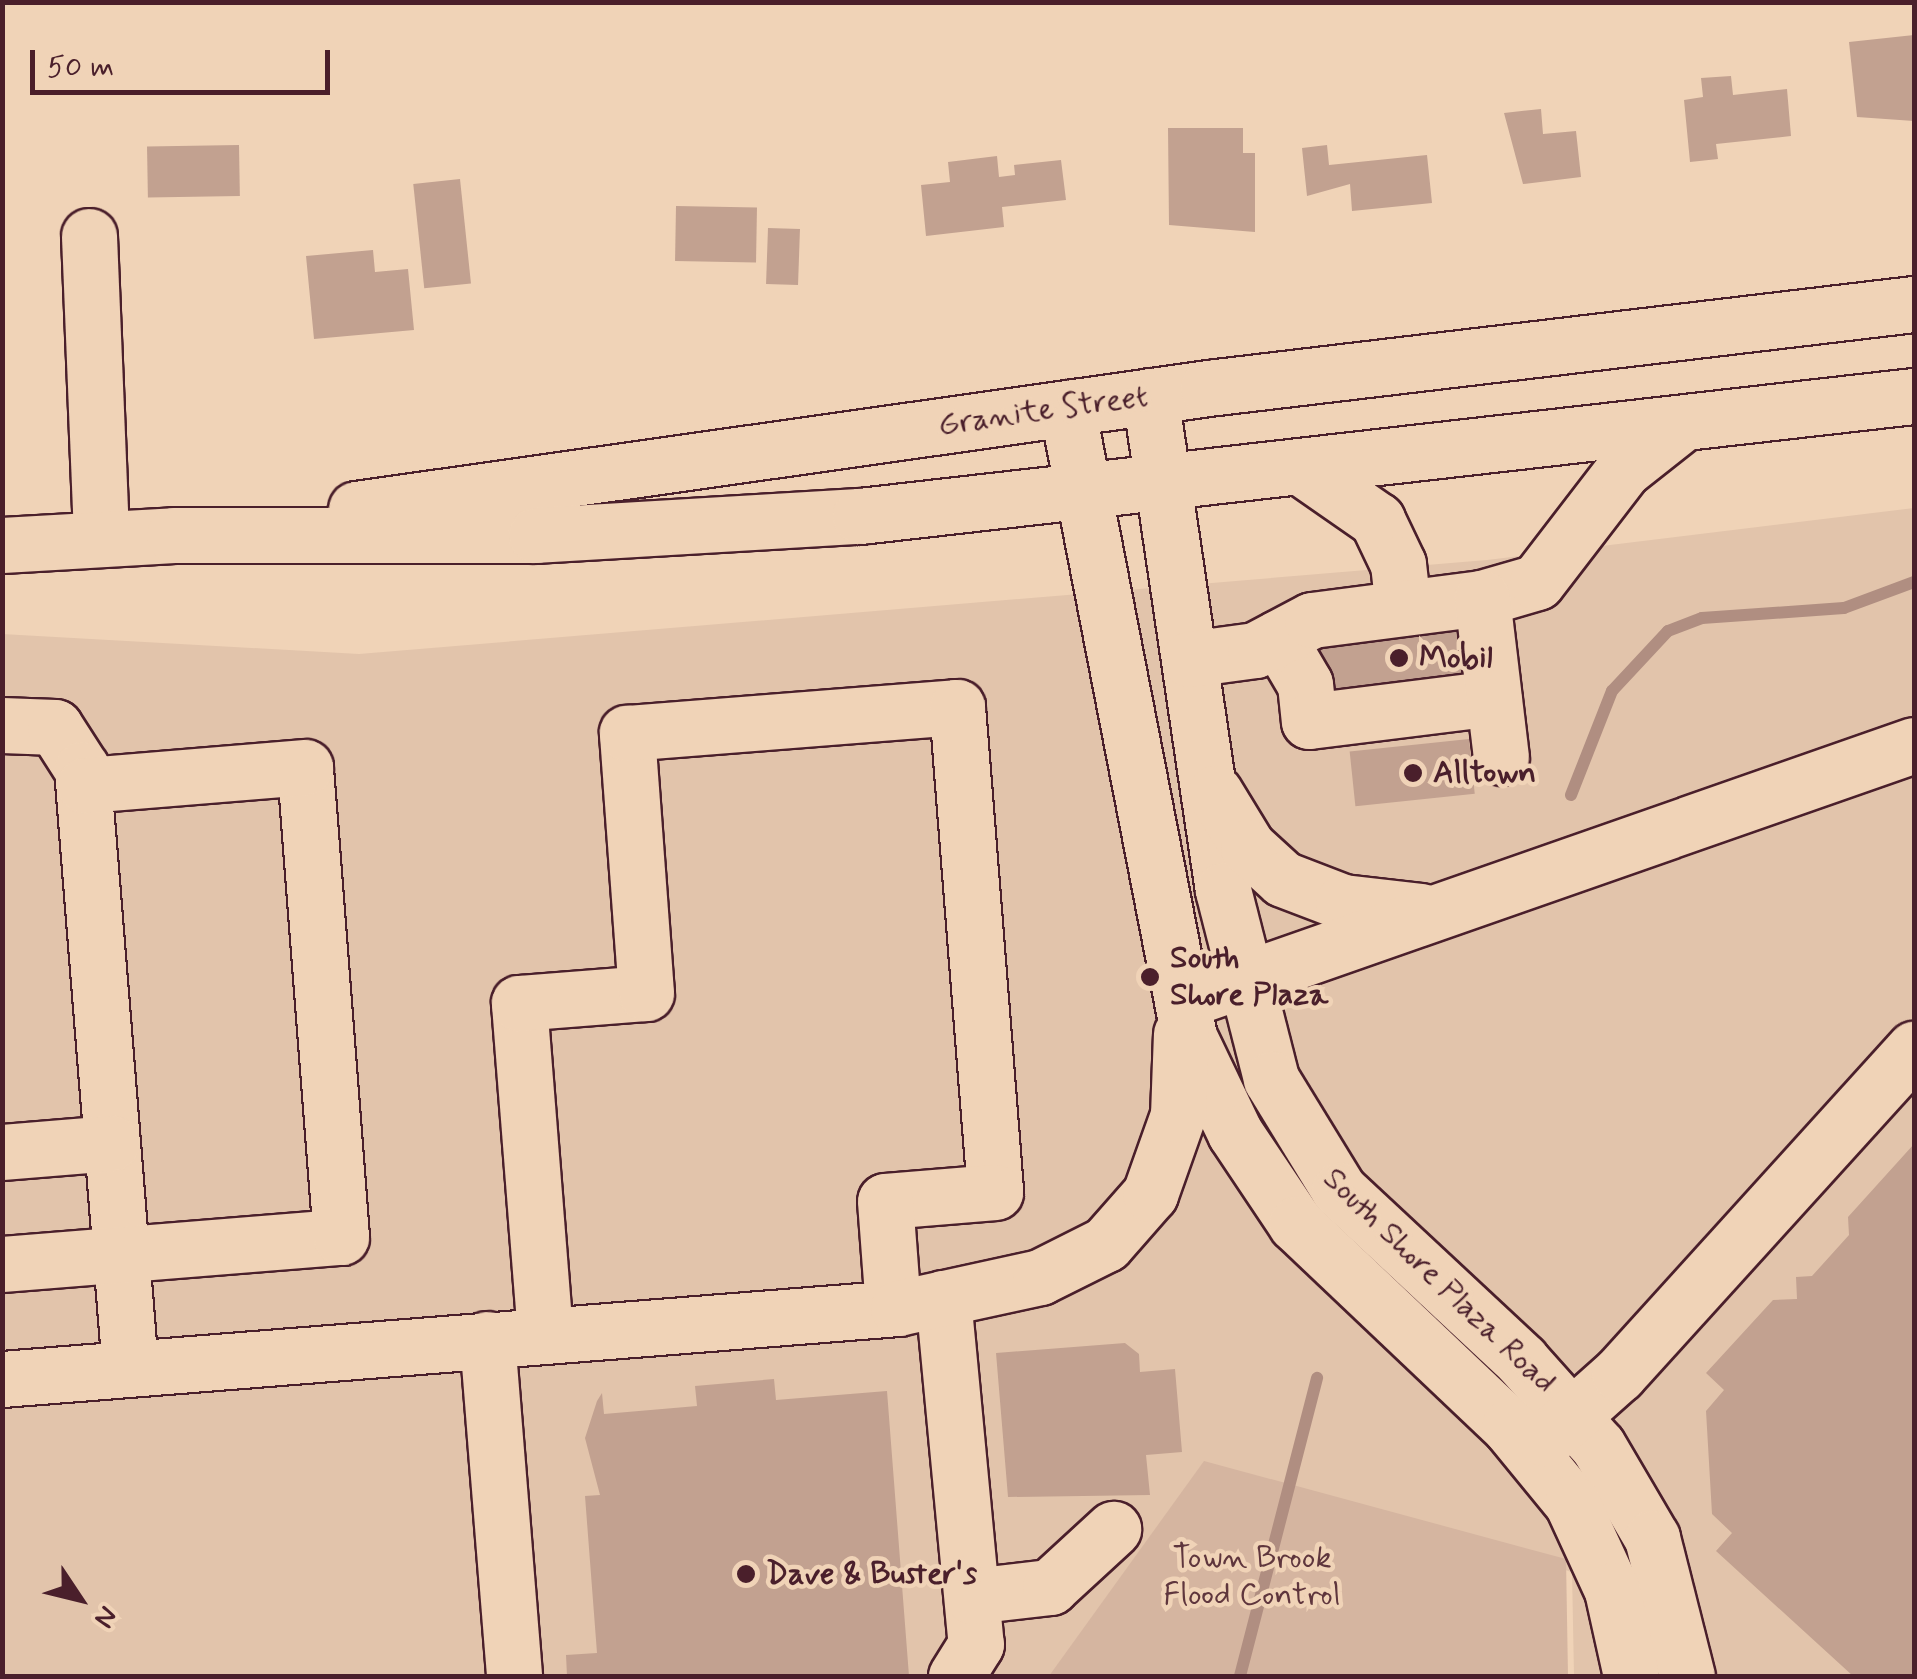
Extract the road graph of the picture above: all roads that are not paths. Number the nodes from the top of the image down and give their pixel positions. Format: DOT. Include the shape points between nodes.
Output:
graph roads {
  1 [pos="89,236"];
  2 [pos="1914,304"];
  3 [pos="1150,396"];
  4 [pos="1914,396"];
  5 [pos="1067,408"];
  6 [pos="1680,425"];
  7 [pos="1305,470"];
  8 [pos="1164,486"];
  9 [pos="1079,496"];
  10 [pos="174,534"];
  11 [pos="101,539"];
  12 [pos="2,546"];
  13 [pos="1482,598"];
  14 [pos="1403,608"];
  15 [pos="1278,638"];
  16 [pos="1189,659"];
  17 [pos="1494,698"];
  18 [pos="2,725"];
  19 [pos="1502,756"];
  20 [pos="1909,760"];
  21 [pos="1206,772"];
  22 [pos="84,785"];
  23 [pos="1439,912"];
  24 [pos="1242,981"];
  25 [pos="1178,1001"];
  26 [pos="1914,1049"];
  27 [pos="112,1143"];
  28 [pos="2,1152"];
  29 [pos="121,1254"];
  30 [pos="2,1264"];
  31 [pos="918,1303"];
  32 [pos="545,1334"];
  33 [pos="488,1339"];
  34 [pos="130,1368"];
  35 [pos="2,1378"];
  36 [pos="1575,1416"];
  37 [pos="1532,1450"];
  38 [pos="1113,1529"];
  39 [pos="972,1596"];
  40 [pos="514,1676"];
  41 [pos="956,1676"];
  42 [pos="1632,1676"];
  43 [pos="1687,1676"];
  1 -- 11 [label="street"];
  2 -- 3 [label="street, Granite Street"];
  3 -- 5 [label="street, Granite Street"];
  3 -- 8 [label="street, South Shore Plaza Road"];
  4 -- 6 [label="street, Granite Street"];
  5 -- 9 [label="street, South Shore Plaza Road"];
  5 -- 10 [label="street, Granite Street"];
  6 -- 7 [label="street, Granite Street"];
  6 -- 13 [label="street" via="1623,470 1537,582"];
  7 -- 8 [label="street, Granite Street"];
  7 -- 14 [label="street" via="1377,520 1398,564"];
  8 -- 9 [label="street, Granite Street"];
  8 -- 16 [label="street, South Shore Plaza Road"];
  9 -- 10 [label="street, Granite Street" via="536,536"];
  9 -- 25 [label="street, South Shore Plaza Road"];
  10 -- 11 [label="street, Granite Street"];
  11 -- 12 [label="street, Granite Street"];
  13 -- 14 [label="street"];
  13 -- 17 [label="street"];
  14 -- 15 [label="street" via="1312,620"];
  15 -- 16 [label="street"];
  15 -- 17 [label="street" via="1299,668 1309,721"];
  16 -- 21 [label="street, South Shore Plaza Road"];
  17 -- 19 [label="street"];
  18 -- 22 [label="street" via="62,731"];
  20 -- 23 [label="street"];
  21 -- 23 [label="street" via="1232,825 1283,879 1343,902"];
  21 -- 24 [label="street, South Shore Plaza Road"];
  22 -- 27 [label="street"];
  22 -- 29 [label="street" via="305,767 341,1236"];
  23 -- 24 [label="street"];
  24 -- 25 [label="street"];
  24 -- 36 [label="street, South Shore Plaza Road" via="1271,1079 1319,1164"];
  25 -- 31 [label="street" via="1178,1115 1136,1214 1064,1269"];
  25 -- 37 [label="street, South Shore Plaza Road" via="1235,1134 1296,1224"];
  26 -- 36 [label="street"];
  27 -- 28 [label="street"];
  27 -- 29 [label="street"];
  29 -- 30 [label="street"];
  29 -- 34 [label="street"];
  31 -- 32 [label="street"];
  31 -- 32 [label="street" via="885,1201 995,1192 957,706 626,734 646,993 519,1003"];
  31 -- 39 [label="street"];
  32 -- 33 [label="street"];
  33 -- 34 [label="street"];
  33 -- 40 [label="street"];
  34 -- 35 [label="street"];
  36 -- 37 [label="street"];
  36 -- 43 [label="street, South Shore Plaza Road" via="1652,1538"];
  37 -- 42 [label="street, South Shore Plaza Road" via="1594,1544"];
  38 -- 39 [label="street" via="1050,1587"];
  39 -- 41 [label="street" via="976,1644"];
}
